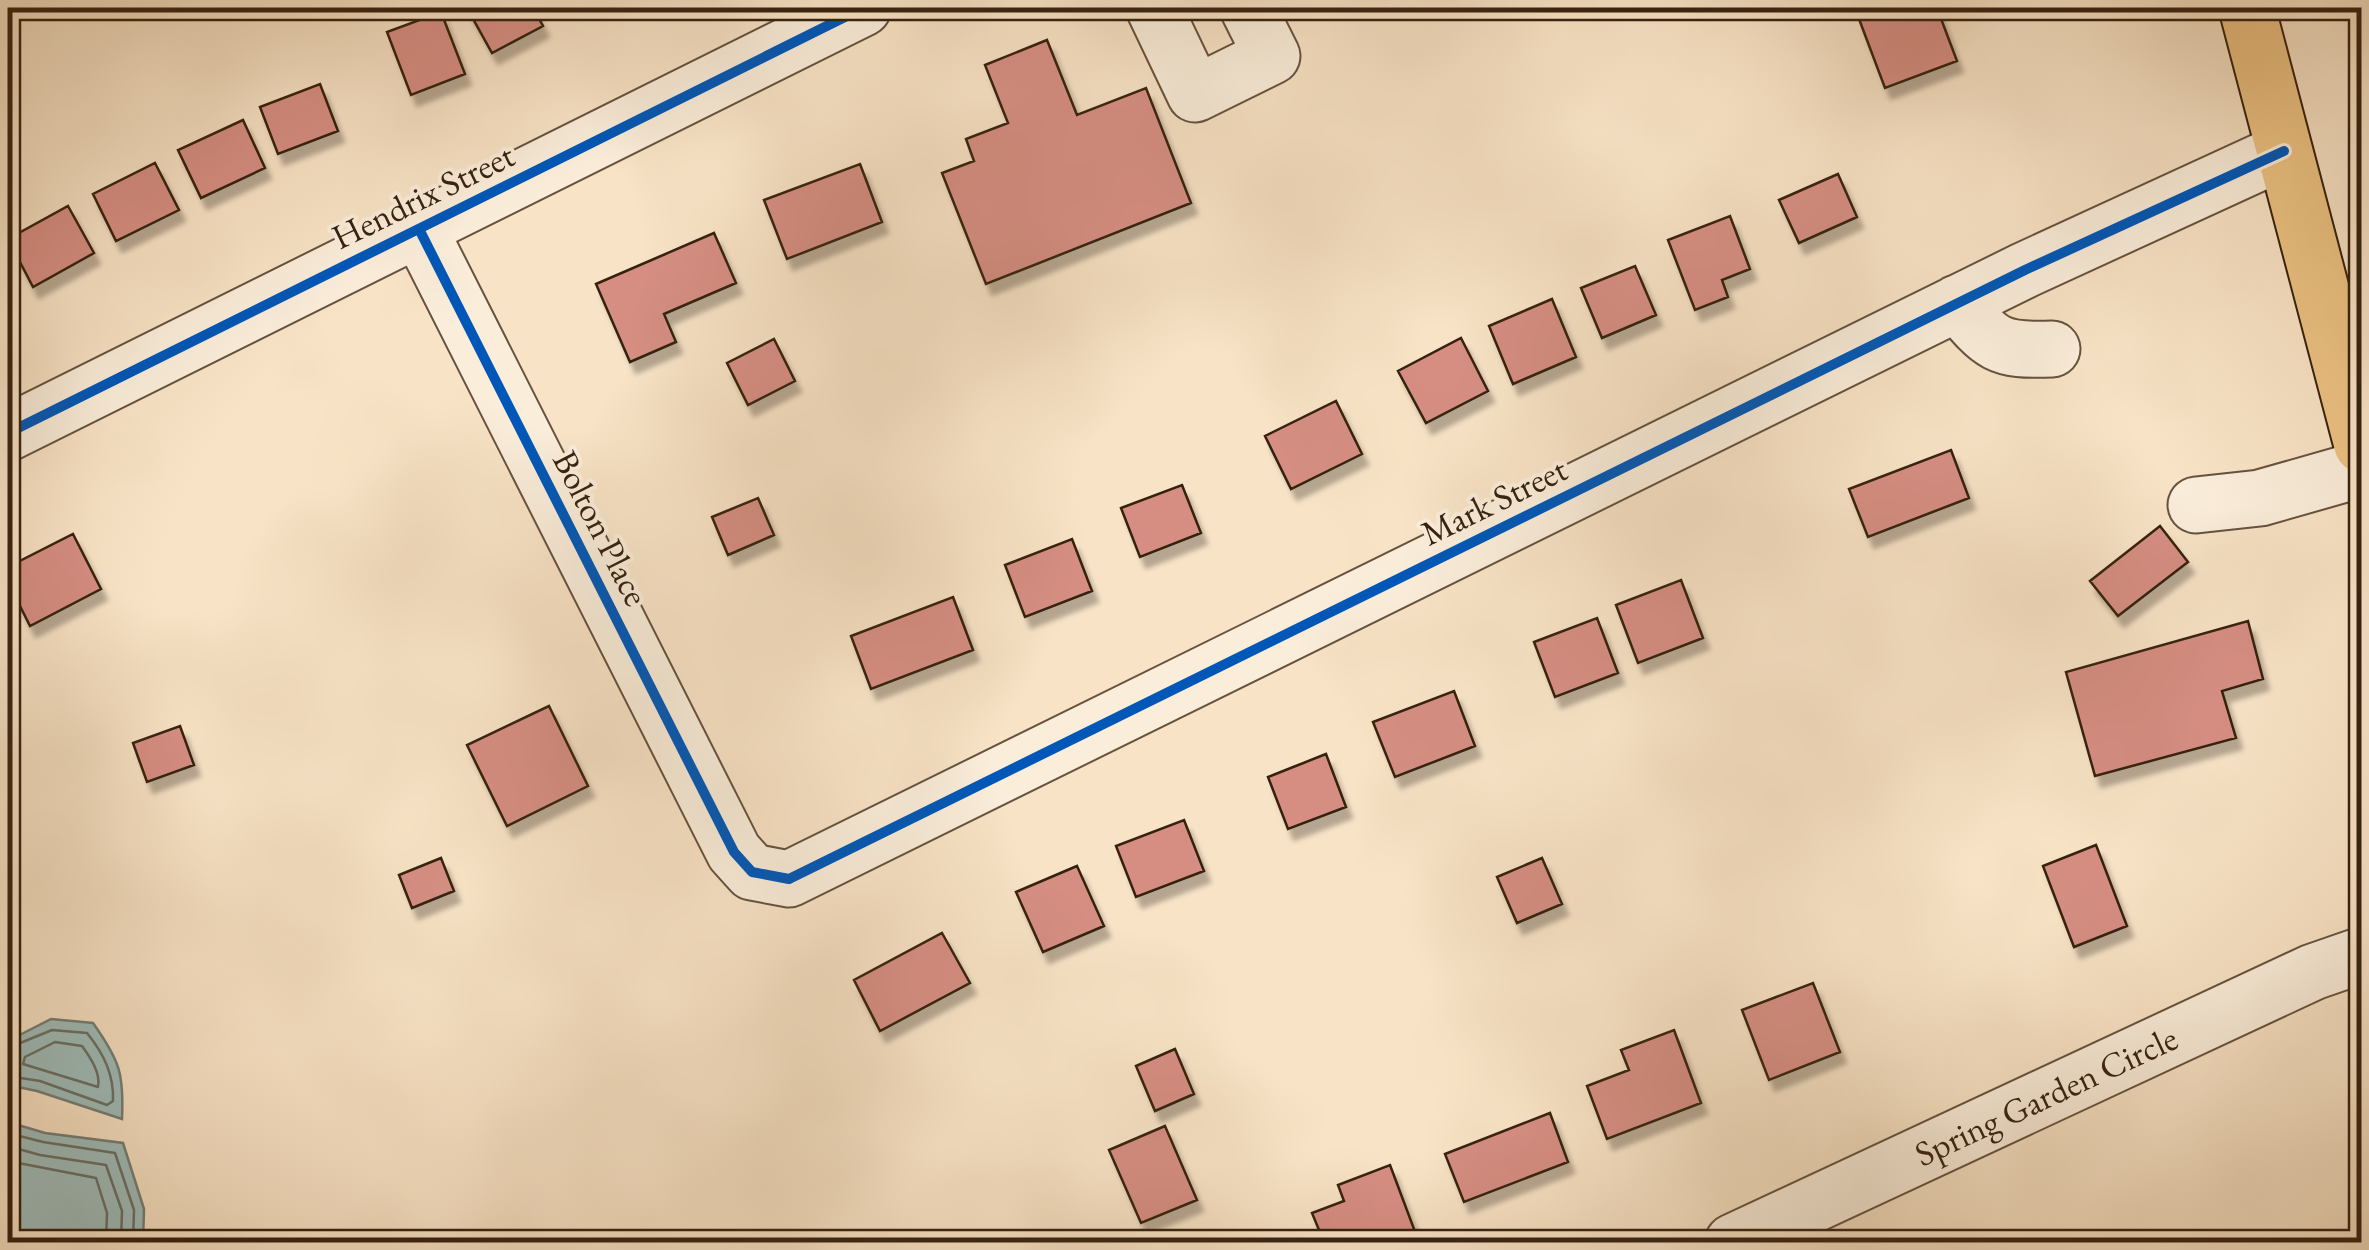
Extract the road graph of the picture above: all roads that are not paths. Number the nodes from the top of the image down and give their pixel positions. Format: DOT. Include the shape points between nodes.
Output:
graph roads {
  1 [pos="862,8"];
  2 [pos="1154,8"];
  3 [pos="1248,8"];
  4 [pos="2246,8"];
  5 [pos="2284,151"];
  6 [pos="420,229"];
  7 [pos="1958,303"];
  8 [pos="2052,349"];
  9 [pos="8,433"];
  10 [pos="2362,445"];
  11 [pos="2362,469"];
  12 [pos="2196,505"];
  13 [pos="734,852"];
  14 [pos="2362,955"];
  15 [pos="1734,1242"];
  1 -- 6 [label="street, Hendrix Street"];
  2 -- 3 [label="street" via="1195,94 1272,56"];
  4 -- 5 [label="main road"];
  5 -- 7 [label="street, Mark Street"];
  5 -- 10 [label="main road"];
  6 -- 9 [label="street, Hendrix Street"];
  6 -- 13 [label="street, Bolton Place"];
  7 -- 8 [label="street" via="1987,339 2015,350"];
  7 -- 13 [label="street, Mark Street" via="789,879 752,872"];
  11 -- 12 [label="street" via="2260,498"];
  14 -- 15 [label="street, Spring Garden Circle"];
}
